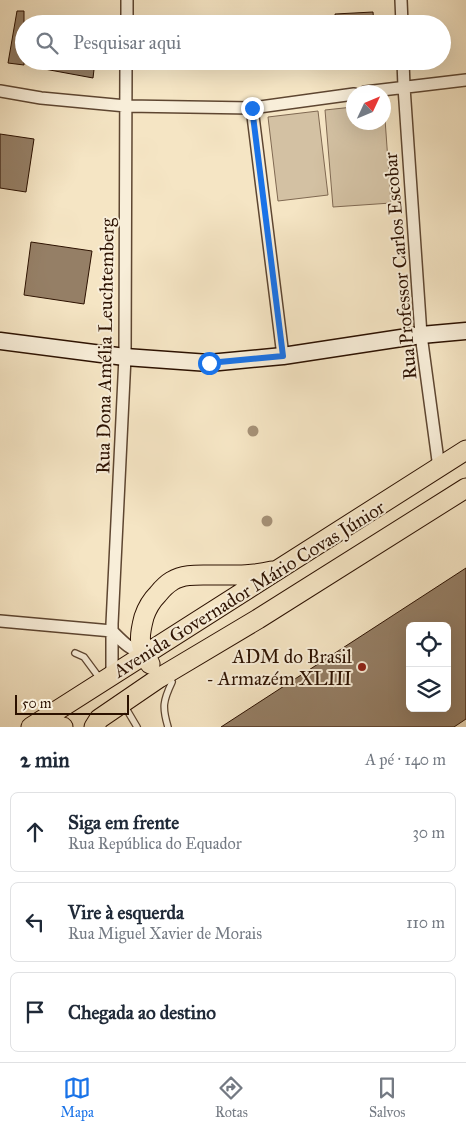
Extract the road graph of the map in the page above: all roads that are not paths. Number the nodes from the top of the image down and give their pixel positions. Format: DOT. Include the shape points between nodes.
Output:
graph roads {
  1 [pos="127,0"];
  2 [pos="401,0"];
  3 [pos="127,15"];
  4 [pos="402,15"];
  5 [pos="126,70"];
  6 [pos="403,70"];
  7 [pos="466,80"];
  8 [pos="404,87"];
  9 [pos="391,89"];
  10 [pos="0,91"];
  11 [pos="346,95"];
  12 [pos="126,106"];
  13 [pos="252,108"];
  14 [pos="466,331"];
  15 [pos="421,335"];
  16 [pos="0,341"];
  17 [pos="283,356"];
  18 [pos="125,358"];
  19 [pos="466,450"];
  20 [pos="439,468"];
  21 [pos="466,488"];
  22 [pos="280,569"];
  23 [pos="323,586"];
  24 [pos="258,619"];
  25 [pos="0,621"];
  26 [pos="112,631"];
  27 [pos="238,636"];
  28 [pos="75,653"];
  29 [pos="145,654"];
  30 [pos="107,678"];
  31 [pos="166,680"];
  32 [pos="123,703"];
  33 [pos="33,727"];
  34 [pos="63,727"];
  35 [pos="94,727"];
  36 [pos="137,727"];
  37 [pos="168,727"];
  1 -- 3 [label="street"];
  2 -- 4 [label="street"];
  5 -- 12 [label="street, Rua Dona Amélia Leuchtemberg"];
  6 -- 8 [label="street, Rua Professor Carlos Escobar"];
  7 -- 8 [label="street"];
  8 -- 9 [label="street"];
  8 -- 15 [label="street, Rua Professor Carlos Escobar"];
  10 -- 12 [label="street"];
  11 -- 13 [label="street"];
  12 -- 13 [label="street"];
  12 -- 18 [label="street, Rua Dona Amélia Leuchtemberg"];
  13 -- 17 [label="street"];
  14 -- 15 [label="street"];
  15 -- 17 [label="street"];
  15 -- 20 [label="street, Rua Professor Carlos Escobar"];
  16 -- 18 [label="street"];
  17 -- 18 [label="street" via="209,363"];
  18 -- 26 [label="street, Rua Dona Amélia Leuchtemberg"];
  19 -- 20 [label="main road, Avenida Governador Mário Covas Júnior"];
  20 -- 22 [label="main road, Avenida Governador Mário Covas Júnior"];
  21 -- 24 [label="main road, Avenida Governador Mário Covas Júnior"];
  22 -- 29 [label="main road, Avenida Governador Mário Covas Júnior"];
  22 -- 29 [label="main road" via="262,574 186,576 173,581 161,590 146,610 140,634"];
  23 -- 27 [label="lane"];
  24 -- 27 [label="main road"];
  24 -- 31 [label="main road, Avenida Governador Mário Covas Júnior"];
  25 -- 26 [label="street"];
  26 -- 29 [label="street" via="133,650"];
  26 -- 30 [label="street, Rua Dona Amélia Leuchtemberg"];
  27 -- 31 [label="main road" via="214,659 194,672"];
  28 -- 30 [label="lane"];
  29 -- 30 [label="main road, Avenida Governador Mário Covas Júnior"];
  29 -- 31 [label="main road" via="152,668"];
  30 -- 33 [label="main road, Avenida Governador Mário Covas Júnior"];
  31 -- 32 [label="main road, Avenida Governador Mário Covas Júnior"];
  31 -- 37 [label="lane" via="163,706"];
  32 -- 35 [label="main road, Avenida Governador Mário Covas Júnior"];
  32 -- 36 [label="lane"];
  33 -- 34 [label="main road"];
}
